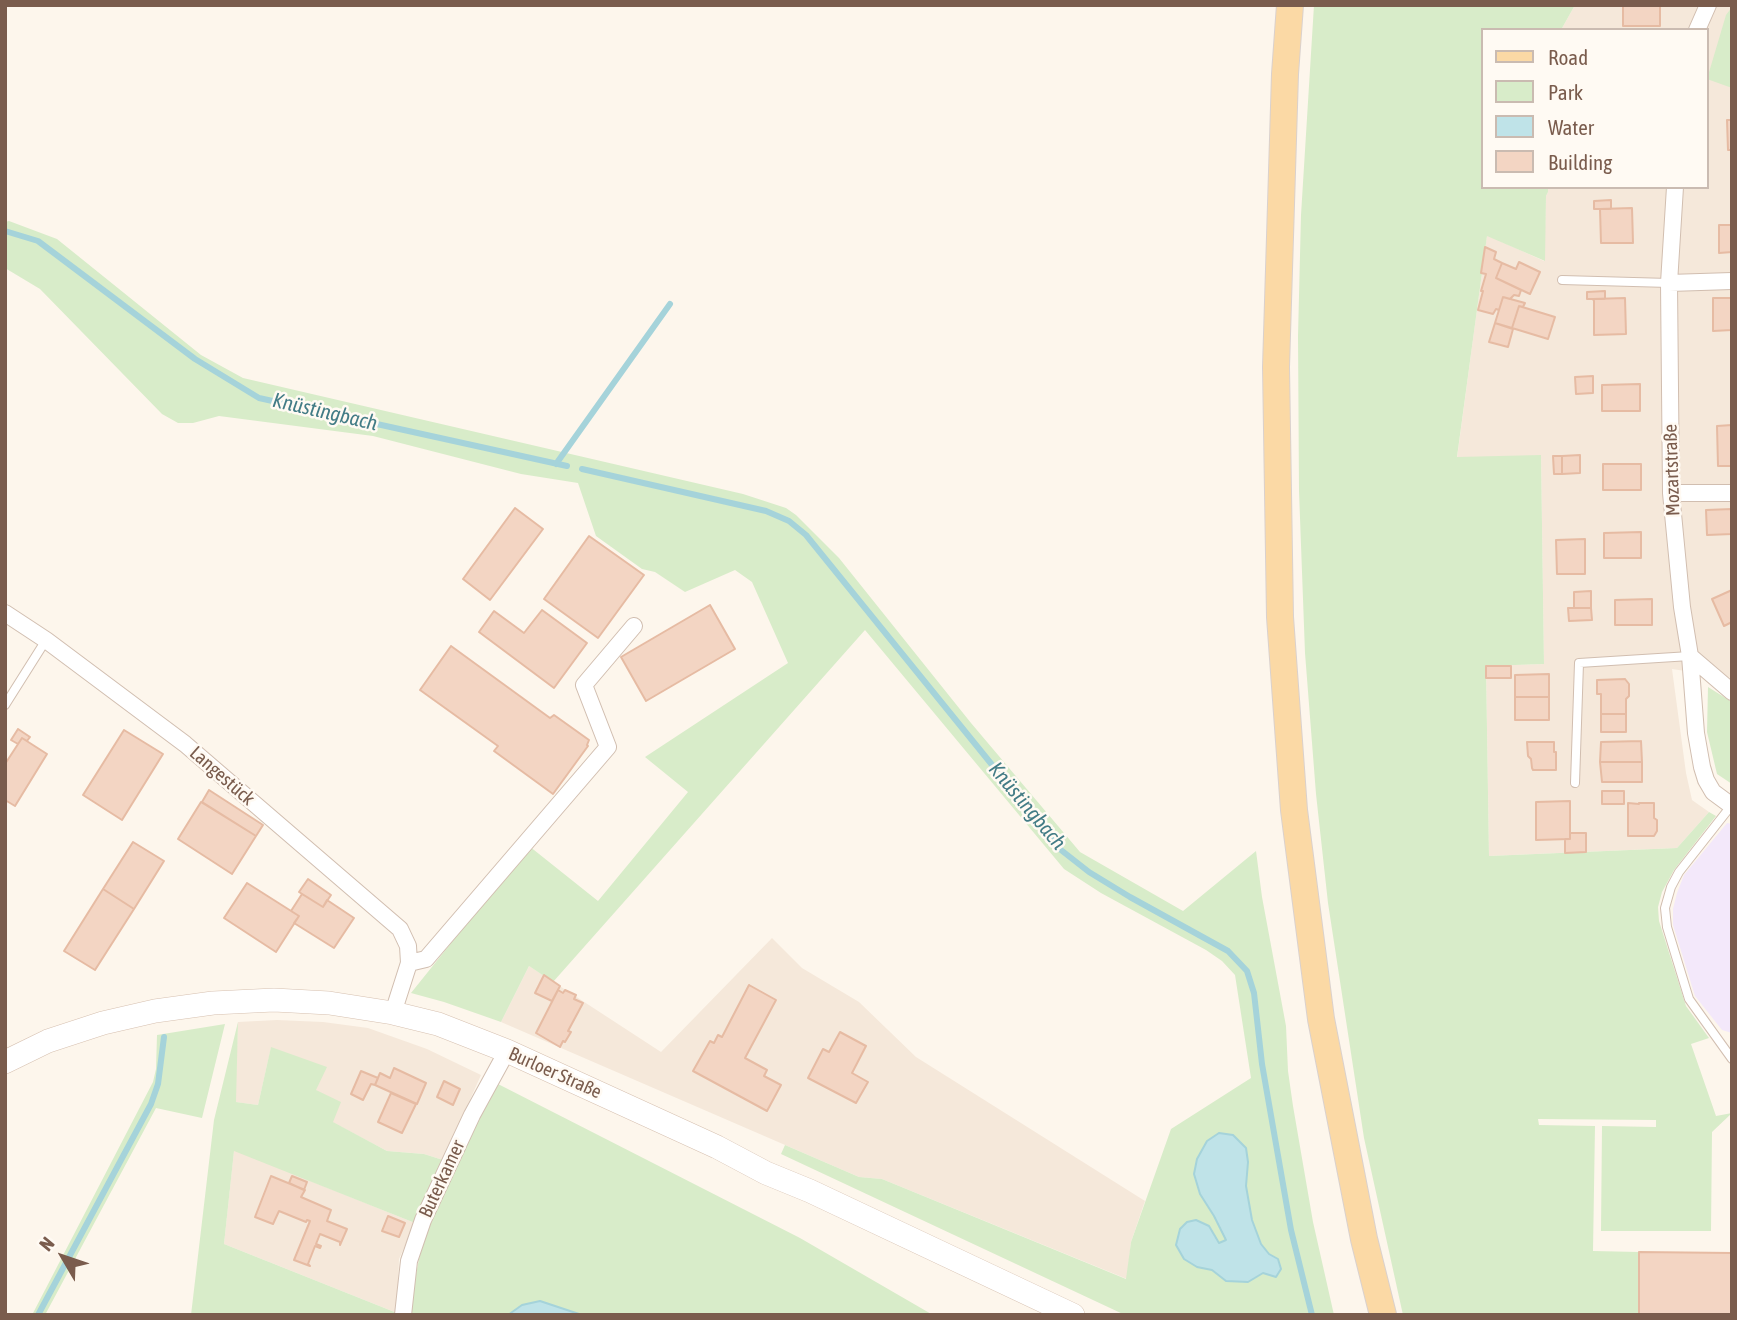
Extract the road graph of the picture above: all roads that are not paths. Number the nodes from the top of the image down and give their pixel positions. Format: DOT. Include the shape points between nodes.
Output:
graph roads {
  1 [pos="1290,5"];
  2 [pos="1707,5"];
  3 [pos="1698,28"];
  4 [pos="1675,189"];
  5 [pos="1562,280"];
  6 [pos="1732,281"];
  7 [pos="1669,283"];
  8 [pos="1732,493"];
  9 [pos="1671,494"];
  10 [pos="5,613"];
  11 [pos="634,626"];
  12 [pos="46,640"];
  13 [pos="1690,656"];
  14 [pos="1732,692"];
  15 [pos="5,705"];
  16 [pos="1576,783"];
  17 [pos="1732,806"];
  18 [pos="409,963"];
  19 [pos="393,1013"];
  20 [pos="507,1051"];
  21 [pos="1732,1059"];
  22 [pos="5,1062"];
  23 [pos="403,1315"];
  24 [pos="1073,1315"];
  25 [pos="1382,1315"];
  1 -- 25 [label="main road" via="1276,367 1280,617 1294,810 1321,1019"];
  2 -- 3 [label="street"];
  4 -- 7 [label="street, Mozartstraße"];
  5 -- 7 [label="lane"];
  6 -- 7 [label="street"];
  7 -- 9 [label="street, Mozartstraße"];
  8 -- 9 [label="street"];
  9 -- 13 [label="street, Mozartstraße"];
  10 -- 12 [label="street, Langestück"];
  11 -- 18 [label="street" via="584,685 608,747 426,960"];
  12 -- 15 [label="lane"];
  12 -- 18 [label="street, Langestück" via="185,744 400,929"];
  13 -- 14 [label="street"];
  13 -- 16 [label="lane" via="1579,663"];
  13 -- 17 [label="street, Mozartstraße" via="1702,767 1713,792"];
  17 -- 21 [label="lane, Mozartstraße" via="1679,872 1665,908 1689,999"];
  18 -- 19 [label="street"];
  19 -- 20 [label="main road, Burloer Straße" via="438,1024"];
  19 -- 22 [label="main road, Burloer Straße" via="329,1003 213,1003 103,1023 48,1041"];
  20 -- 23 [label="street, Buterkamer" via="423,1220 409,1261"];
  20 -- 24 [label="main road, Burloer Straße"];
}
